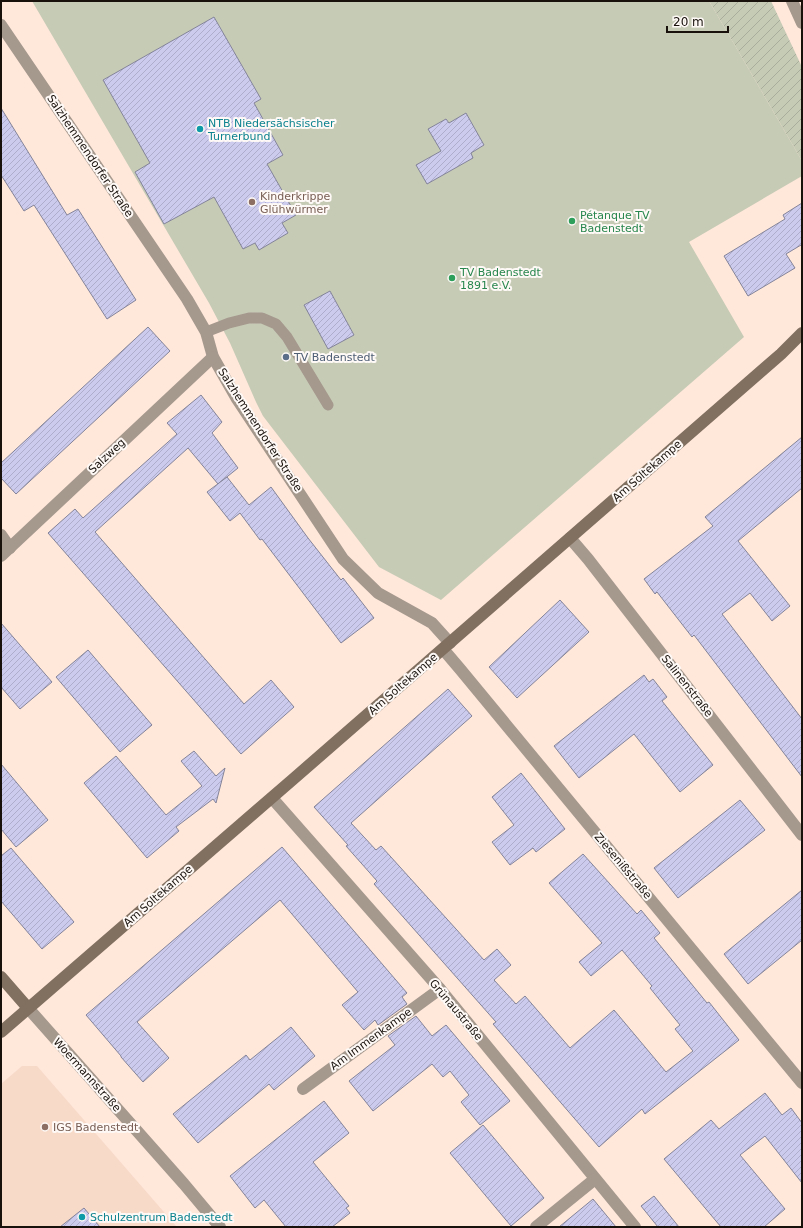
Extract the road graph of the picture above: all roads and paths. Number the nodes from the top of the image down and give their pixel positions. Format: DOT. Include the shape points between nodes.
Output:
graph roads {
  1 [pos="792,1"];
  2 [pos="802,23"];
  3 [pos="1,24"];
  4 [pos="206,332"];
  5 [pos="802,332"];
  6 [pos="213,357"];
  7 [pos="328,405"];
  8 [pos="1,535"];
  9 [pos="570,538"];
  10 [pos="5,552"];
  11 [pos="446,646"];
  12 [pos="272,798"];
  13 [pos="802,835"];
  14 [pos="1,977"];
  15 [pos="440,989"];
  16 [pos="28,1008"];
  17 [pos="1,1032"];
  18 [pos="802,1083"];
  19 [pos="303,1089"];
  20 [pos="595,1179"];
  21 [pos="220,1227"];
  22 [pos="536,1227"];
  23 [pos="635,1227"];
  1 -- 2 [label="street"];
  3 -- 4 [label="street, Salzhemmendorfer Straße" via="188,299"];
  4 -- 6 [label="street, Salzhemmendorfer Straße"];
  4 -- 7 [label="lane" via="250,318 262,318 276,324"];
  5 -- 9 [label="street, Am Soltekampe"];
  6 -- 10 [label="street, Salzweg"];
  6 -- 11 [label="street, Salzhemmendorfer Straße" via="237,399 343,559 378,593 432,623"];
  8 -- 10 [label="street"];
  9 -- 11 [label="street, Am Soltekampe"];
  9 -- 13 [label="street, Salinenstraße"];
  11 -- 12 [label="street, Am Soltekampe"];
  11 -- 18 [label="street, Ziesenißstraße" via="470,681"];
  12 -- 15 [label="street, Grünaustraße"];
  12 -- 16 [label="street, Am Soltekampe"];
  14 -- 16 [label="street, Woermannstraße"];
  15 -- 19 [label="street, Am Immenkampe"];
  15 -- 20 [label="street, Grünaustraße"];
  16 -- 17 [label="street, Am Soltekampe"];
  16 -- 21 [label="street, Woermannstraße"];
  20 -- 22 [label="street"];
  20 -- 23 [label="street, Grünaustraße"];
}
